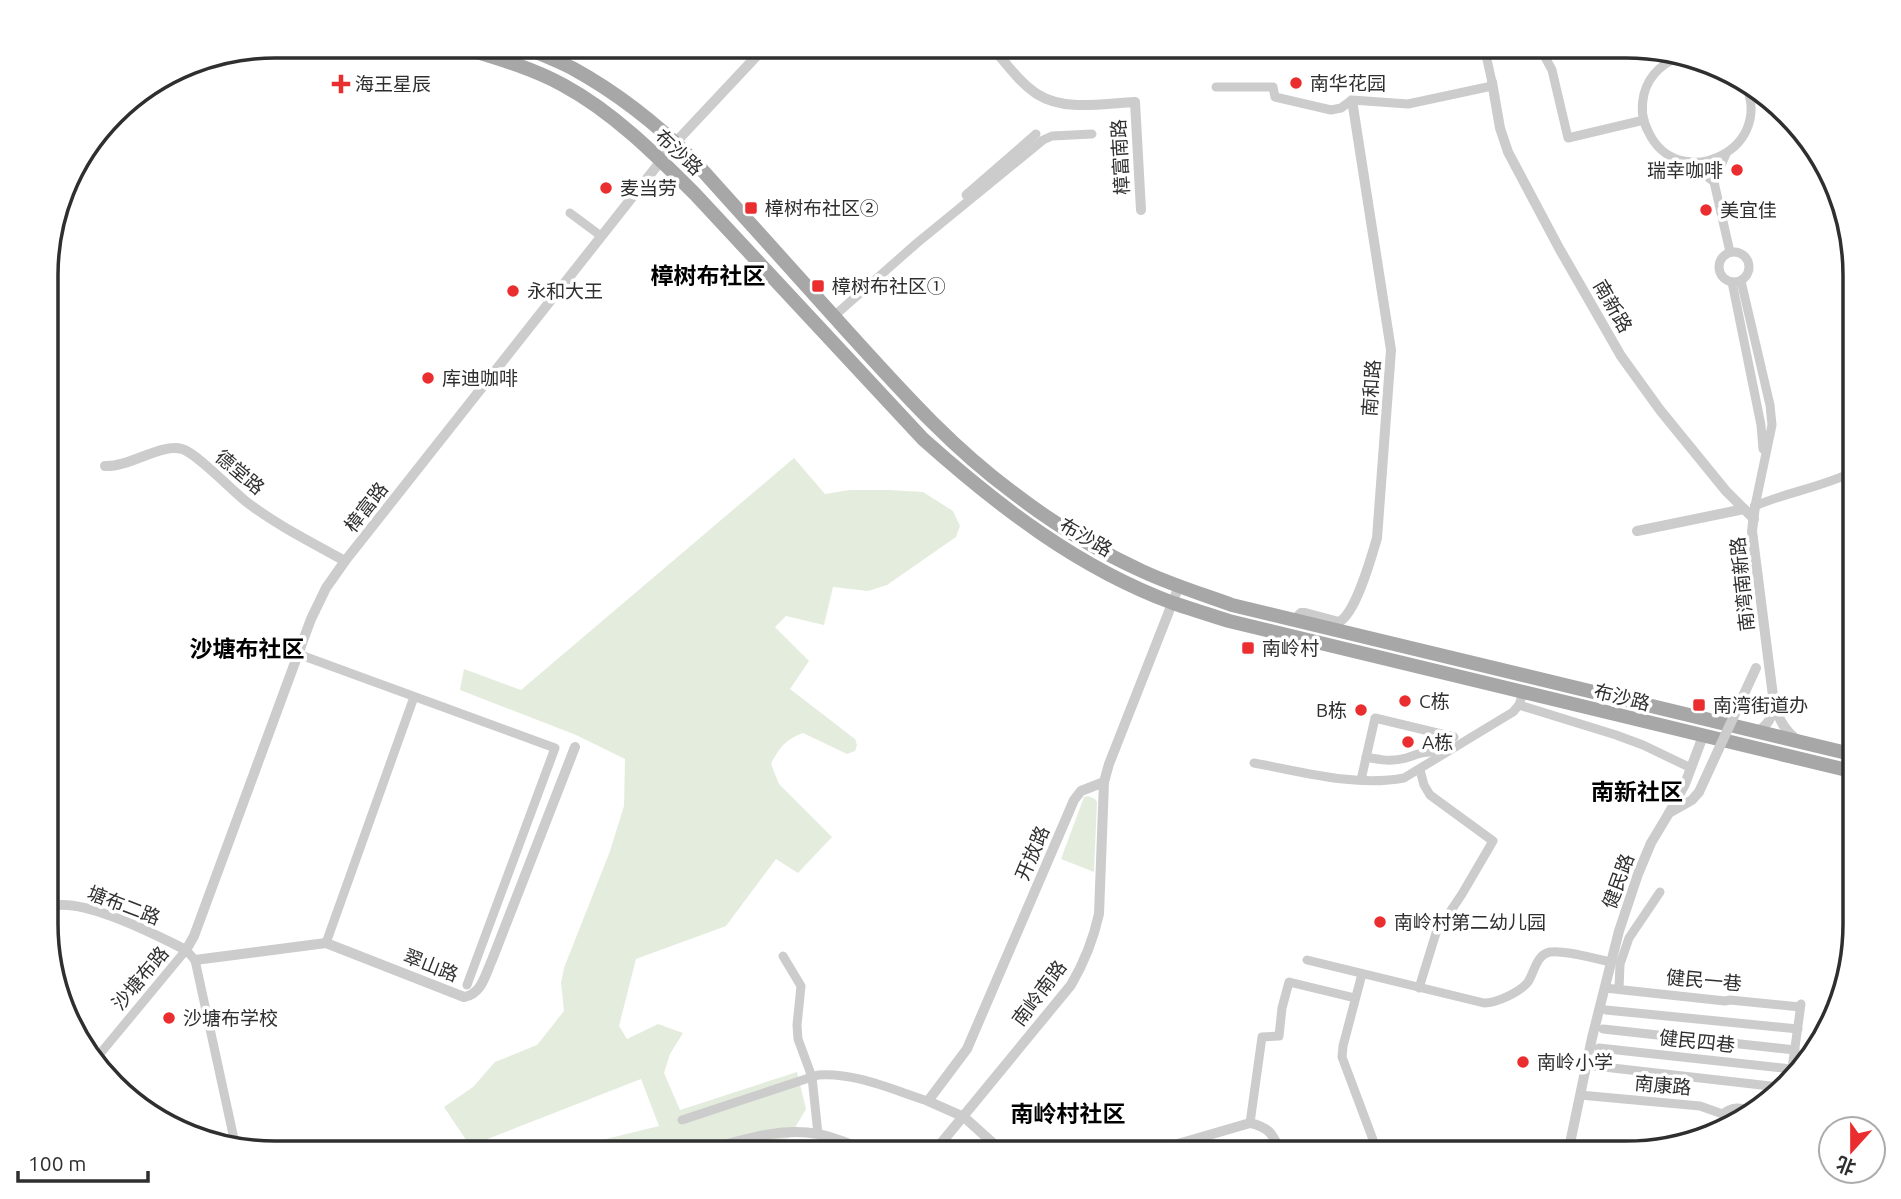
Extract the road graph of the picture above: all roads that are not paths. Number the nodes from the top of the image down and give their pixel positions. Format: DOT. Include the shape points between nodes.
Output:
graph roads {
  1 [pos="497,58"];
  2 [pos="549,58"];
  3 [pos="750,58"];
  4 [pos="1002,58"];
  5 [pos="1487,58"];
  6 [pos="1546,58"];
  7 [pos="1669,62"];
  8 [pos="1492,84"];
  9 [pos="1216,87"];
  10 [pos="619,98"];
  11 [pos="1750,98"];
  12 [pos="1352,100"];
  13 [pos="609,115"];
  14 [pos="1644,120"];
  15 [pos="1036,134"];
  16 [pos="1092,134"];
  17 [pos="675,143"];
  18 [pos="1726,154"];
  19 [pos="661,160"];
  20 [pos="1689,162"];
  21 [pos="1714,182"];
  22 [pos="1141,210"];
  23 [pos="570,213"];
  24 [pos="601,236"];
  25 [pos="1730,252"];
  26 [pos="1737,281"];
  27 [pos="832,315"];
  28 [pos="105,466"];
  29 [pos="1843,477"];
  30 [pos="1750,508"];
  31 [pos="1637,531"];
  32 [pos="345,561"];
  33 [pos="1179,586"];
  34 [pos="1172,603"];
  35 [pos="1296,621"];
  36 [pos="1768,653"];
  37 [pos="298,654"];
  38 [pos="414,696"];
  39 [pos="1521,699"];
  40 [pos="1774,704"];
  41 [pos="1755,732"];
  42 [pos="1703,736"];
  43 [pos="1454,737"];
  44 [pos="1802,743"];
  45 [pos="575,747"];
  46 [pos="1404,748"];
  47 [pos="1433,752"];
  48 [pos="1843,752"];
  49 [pos="1366,757"];
  50 [pos="1401,759"];
  51 [pos="1254,763"];
  52 [pos="1691,768"];
  53 [pos="1843,769"];
  54 [pos="1420,770"];
  55 [pos="1361,780"];
  56 [pos="1104,782"];
  57 [pos="1669,813"];
  58 [pos="1660,892"];
  59 [pos="58,904"];
  60 [pos="326,943"];
  61 [pos="186,950"];
  62 [pos="783,956"];
  63 [pos="195,960"];
  64 [pos="1307,960"];
  65 [pos="1611,962"];
  66 [pos="1362,974"];
  67 [pos="467,985"];
  68 [pos="1419,988"];
  69 [pos="1605,988"];
  70 [pos="1619,989"];
  71 [pos="1355,998"];
  72 [pos="1606,1010"];
  73 [pos="1603,1028"];
  74 [pos="1798,1029"];
  75 [pos="1599,1048"];
  76 [pos="1795,1050"];
  77 [pos="101,1053"];
  78 [pos="1793,1062"];
  79 [pos="1595,1066"];
  80 [pos="1786,1071"];
  81 [pos="812,1077"];
  82 [pos="1770,1086"];
  83 [pos="1580,1095"];
  84 [pos="928,1101"];
  85 [pos="1741,1108"];
  86 [pos="1723,1114"];
  87 [pos="1728,1116"];
  88 [pos="964,1117"];
  89 [pos="682,1120"];
  90 [pos="1250,1123"];
  91 [pos="818,1134"];
  92 [pos="234,1137"];
  93 [pos="741,1141"];
  94 [pos="842,1141"];
  95 [pos="943,1141"];
  96 [pos="991,1141"];
  97 [pos="1188,1141"];
  98 [pos="1276,1141"];
  99 [pos="1374,1141"];
  100 [pos="1570,1141"];
  1 -- 13 [label="main road, 布沙路" via="563,85"];
  2 -- 10 [label="main road, 布沙路"];
  3 -- 17 [label="street"];
  4 -- 22 [label="street, 樟富南路" via="1021,80 1048,99 1079,104 1135,102"];
  5 -- 8 [label="street"];
  6 -- 14 [label="street" via="1568,138"];
  7 -- 14 [label="street" via="1648,84"];
  8 -- 12 [label="street" via="1408,104"];
  8 -- 30 [label="street, 南新路" via="1508,152 1621,356 1726,491"];
  9 -- 12 [label="street" via="1273,87 1275,97 1331,110"];
  10 -- 13 [label="main road"];
  10 -- 17 [label="main road, 布沙路"];
  11 -- 18 [label="street" via="1748,126 1740,142"];
  12 -- 35 [label="street, 南和路" via="1391,350 1377,538 1345,619 1339,622 1301,613"];
  13 -- 19 [label="main road, 布沙路"];
  14 -- 20 [label="street" via="1662,149"];
  15 -- 27 [label="street"];
  16 -- 27 [label="street" via="1043,140"];
  17 -- 19 [label="street, 樟富路"];
  17 -- 27 [label="main road, 布沙路"];
  18 -- 20 [label="street"];
  18 -- 21 [label="street"];
  19 -- 24 [label="street, 樟富路"];
  19 -- 34 [label="main road, 布沙路" via="923,439 962,474 1045,537"];
  20 -- 21 [label="street"];
  21 -- 25 [label="street"];
  23 -- 24 [label="street"];
  24 -- 32 [label="street, 樟富路"];
  25 -- 26 [label="street" via="1720,261 1719,269 1724,278"];
  25 -- 26 [label="street" via="1740,253 1749,265 1748,274"];
  26 -- 30 [label="street, 南湾南新路" via="1761,425 1763,461"];
  27 -- 33 [label="main road, 布沙路" via="937,428 1011,492 1100,549"];
  28 -- 32 [label="street, 德堂路" via="165,449 184,449 275,522"];
  29 -- 30 [label="street"];
  30 -- 31 [label="street"];
  30 -- 36 [label="street, 南湾南新路"];
  32 -- 37 [label="street, 樟富路" via="322,595"];
  33 -- 34 [label="street"];
  33 -- 35 [label="main road, 布沙路"];
  34 -- 39 [label="main road, 布沙路"];
  34 -- 56 [label="street"];
  35 -- 41 [label="main road, 布沙路"];
  36 -- 40 [label="street, 南湾南新路"];
  36 -- 57 [label="street, 健民路, bridge" via="1756,668 1699,792"];
  37 -- 38 [label="street"];
  37 -- 61 [label="street, 樟富路"];
  38 -- 60 [label="street"];
  38 -- 67 [label="street" via="555,748"];
  39 -- 42 [label="main road, 布沙路"];
  39 -- 52 [label="street"];
  39 -- 54 [label="street" via="1513,712"];
  40 -- 41 [label="street" via="1768,723"];
  40 -- 44 [label="street, 南湾南新路" via="1785,728"];
  41 -- 44 [label="main road, 布沙路"];
  42 -- 52 [label="street"];
  42 -- 53 [label="main road, 布沙路"];
  43 -- 49 [label="street" via="1375,718"];
  44 -- 48 [label="main road, 布沙路"];
  45 -- 60 [label="street, 翠山路" via="492,960 473,995 464,997"];
  46 -- 50 [label="street"];
  47 -- 50 [label="street"];
  49 -- 50 [label="street"];
  49 -- 55 [label="street"];
  51 -- 55 [label="street"];
  52 -- 57 [label="street"];
  54 -- 55 [label="street" via="1385,782"];
  54 -- 68 [label="street" via="1430,795 1493,841 1436,933"];
  56 -- 84 [label="street, 开放路" via="1074,800 967,1049"];
  56 -- 88 [label="street, 南岭南路" via="1099,914 1086,958 1070,985"];
  57 -- 65 [label="street, 健民路" via="1638,874"];
  58 -- 70 [label="street" via="1655,908 1629,938 1620,964"];
  59 -- 61 [label="street, 塘布二路" via="75,905"];
  60 -- 63 [label="street, 翠山路"];
  61 -- 63 [label="street"];
  61 -- 77 [label="street, 沙塘布路"];
  62 -- 81 [label="street" via="801,986 798,1039"];
  63 -- 92 [label="street"];
  64 -- 66 [label="street"];
  65 -- 68 [label="street" via="1549,952 1536,963 1523,987 1494,1003"];
  65 -- 69 [label="street, 健民路"];
  66 -- 68 [label="street"];
  66 -- 71 [label="street"];
  69 -- 70 [label="street, 健民一巷"];
  69 -- 83 [label="street, 健民路"];
  70 -- 74 [label="street, 健民一巷" via="1801,1006"];
  71 -- 90 [label="street" via="1289,982 1279,1036 1262,1037"];
  71 -- 99 [label="street" via="1342,1057"];
  72 -- 74 [label="street"];
  73 -- 76 [label="street"];
  74 -- 76 [label="street"];
  75 -- 80 [label="street, 健民四巷"];
  76 -- 78 [label="street"];
  79 -- 82 [label="street"];
  81 -- 84 [label="street" via="834,1073"];
  81 -- 89 [label="street"];
  81 -- 91 [label="street"];
  83 -- 86 [label="street, 南康路" via="1700,1106"];
  83 -- 100 [label="street, 健民路"];
  84 -- 88 [label="street"];
  85 -- 86 [label="street"];
  86 -- 87 [label="street, 南康路"];
  88 -- 95 [label="street, 南岭南路"];
  88 -- 96 [label="street"];
  90 -- 97 [label="street"];
  90 -- 98 [label="street" via="1273,1134"];
  91 -- 93 [label="street" via="793,1132"];
  91 -- 94 [label="street"];
}
